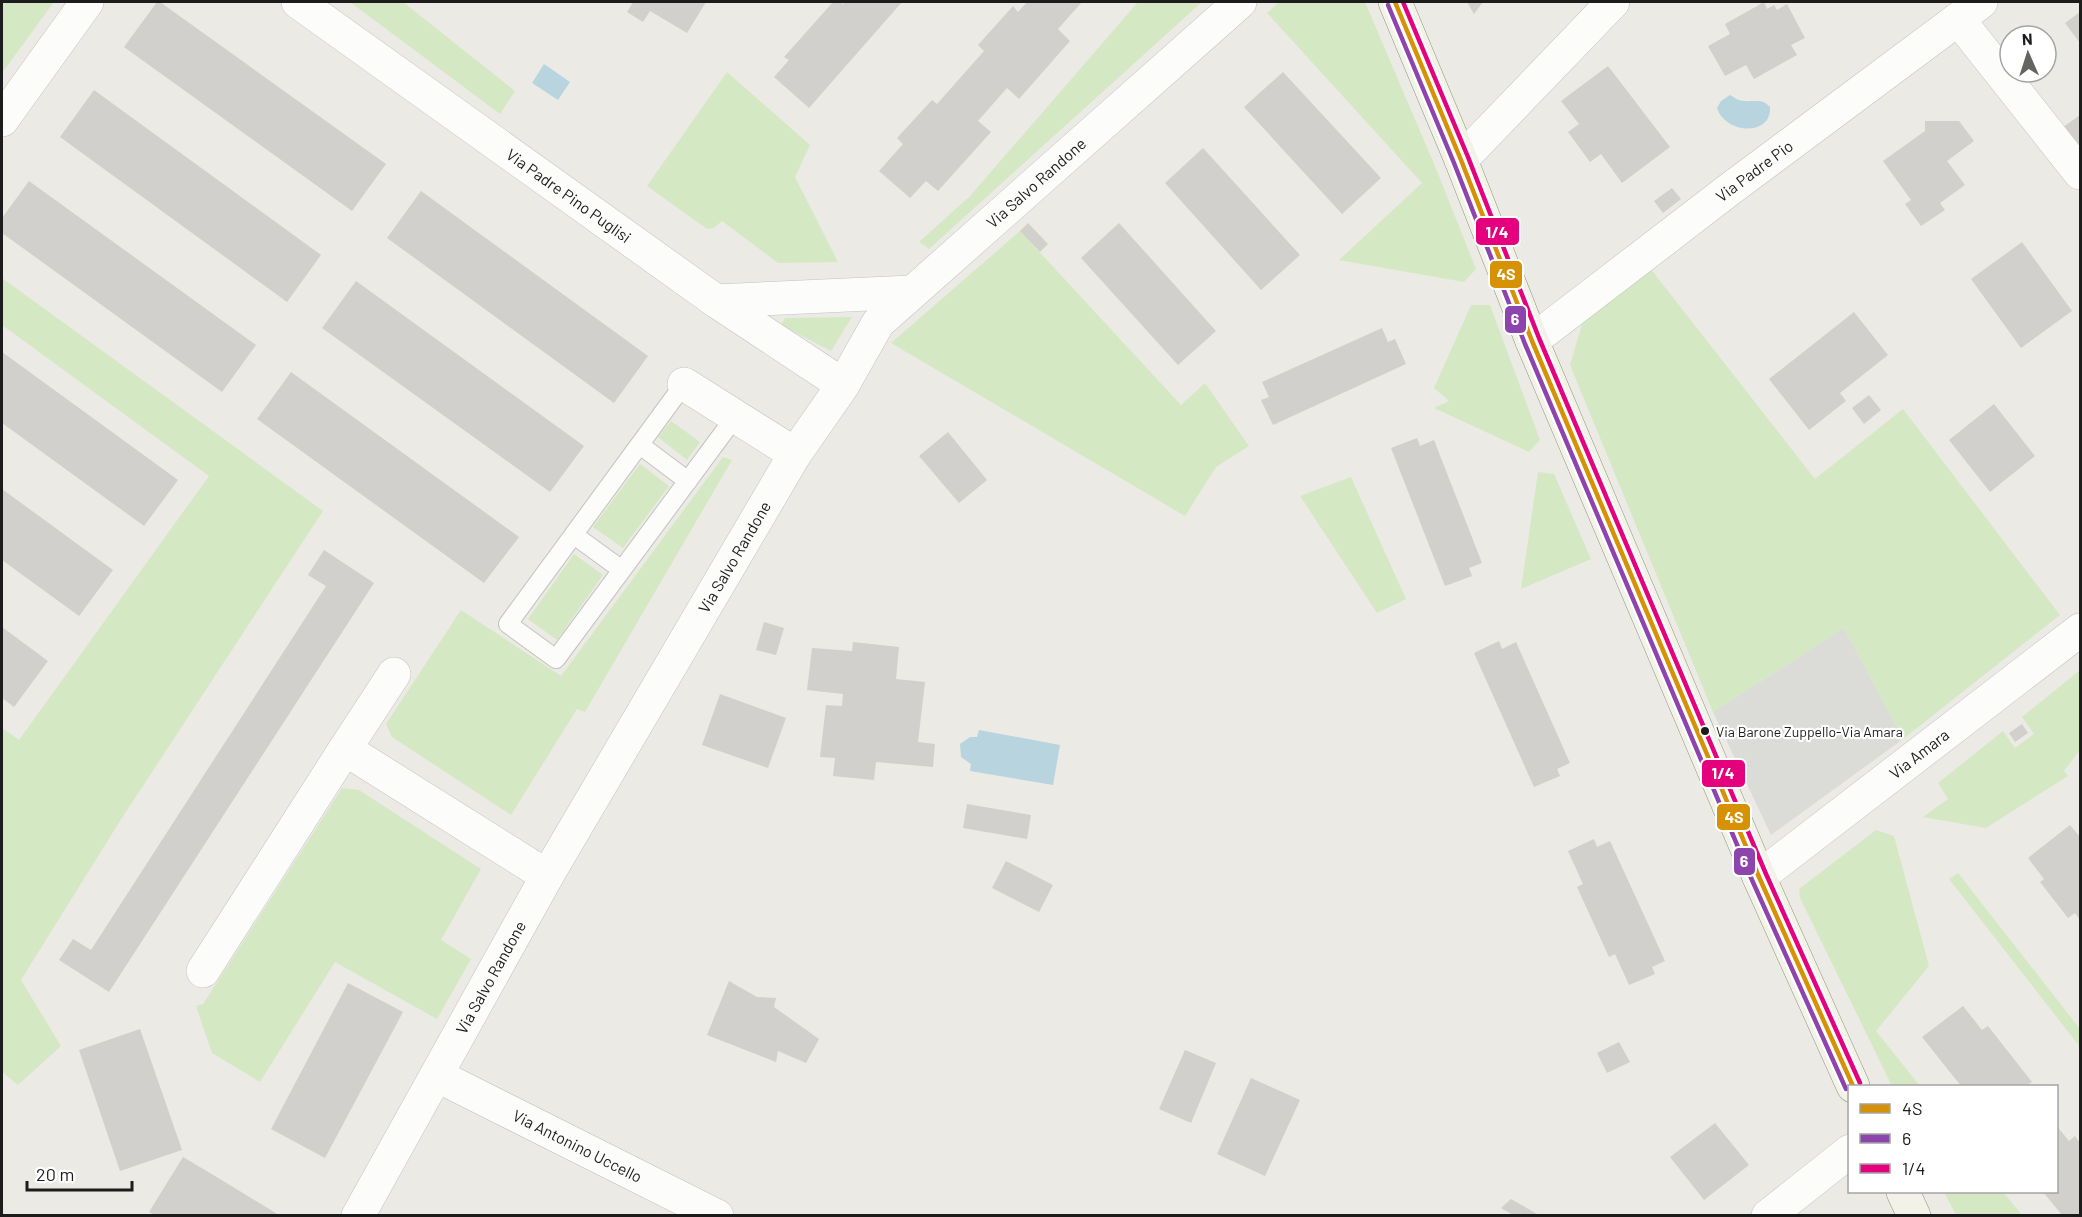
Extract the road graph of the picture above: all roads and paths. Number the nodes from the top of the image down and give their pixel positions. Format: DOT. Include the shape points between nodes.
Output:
graph roads {
  1 [pos="87,2"];
  2 [pos="298,2"];
  3 [pos="1240,2"];
  4 [pos="1395,2"];
  5 [pos="1613,2"];
  6 [pos="1969,10"];
  7 [pos="2,120"];
  8 [pos="1461,160"];
  9 [pos="2080,173"];
  10 [pos="912,292"];
  11 [pos="716,301"];
  12 [pos="1532,341"];
  13 [pos="684,384"];
  14 [pos="843,385"];
  15 [pos="735,417"];
  16 [pos="640,445"];
  17 [pos="795,454"];
  18 [pos="688,481"];
  19 [pos="574,535"];
  20 [pos="622,570"];
  21 [pos="2080,630"];
  22 [pos="394,674"];
  23 [pos="345,749"];
  24 [pos="547,876"];
  25 [pos="1758,877"];
  26 [pos="202,971"];
  27 [pos="438,1076"];
  28 [pos="1853,1085"];
  29 [pos="1848,1153"];
  30 [pos="1904,1193"];
  31 [pos="358,1215"];
  32 [pos="717,1215"];
  33 [pos="1768,1215"];
  34 [pos="1914,1215"];
  1 -- 7 [label="street"];
  2 -- 11 [label="street, Via Padre Pino Puglisi"];
  3 -- 10 [label="street, Via Salvo Randone"];
  4 -- 8 [label="main road"];
  5 -- 8 [label="street"];
  6 -- 9 [label="street"];
  6 -- 12 [label="street, Via Padre Pio"];
  8 -- 12 [label="main road"];
  10 -- 11 [label="street"];
  10 -- 14 [label="street, Via Salvo Randone" via="878,323"];
  11 -- 14 [label="street, Via Padre Pino Puglisi"];
  12 -- 25 [label="main road"];
  13 -- 15 [label="street"];
  13 -- 16 [label="lane"];
  14 -- 17 [label="street, Via Salvo Randone"];
  15 -- 17 [label="street"];
  15 -- 18 [label="lane"];
  16 -- 18 [label="lane"];
  16 -- 19 [label="lane"];
  17 -- 24 [label="street, Via Salvo Randone"];
  18 -- 20 [label="lane"];
  19 -- 20 [label="lane"];
  19 -- 20 [label="lane" via="508,624 556,659"];
  21 -- 25 [label="street, Via Amara"];
  22 -- 23 [label="street"];
  23 -- 24 [label="street"];
  23 -- 26 [label="street"];
  24 -- 27 [label="street, Via Salvo Randone"];
  25 -- 28 [label="main road"];
  27 -- 31 [label="street, Via Salvo Randone"];
  27 -- 32 [label="street, Via Antonino Uccello"];
  29 -- 33 [label="street"];
  30 -- 34 [label="main road"];
}
